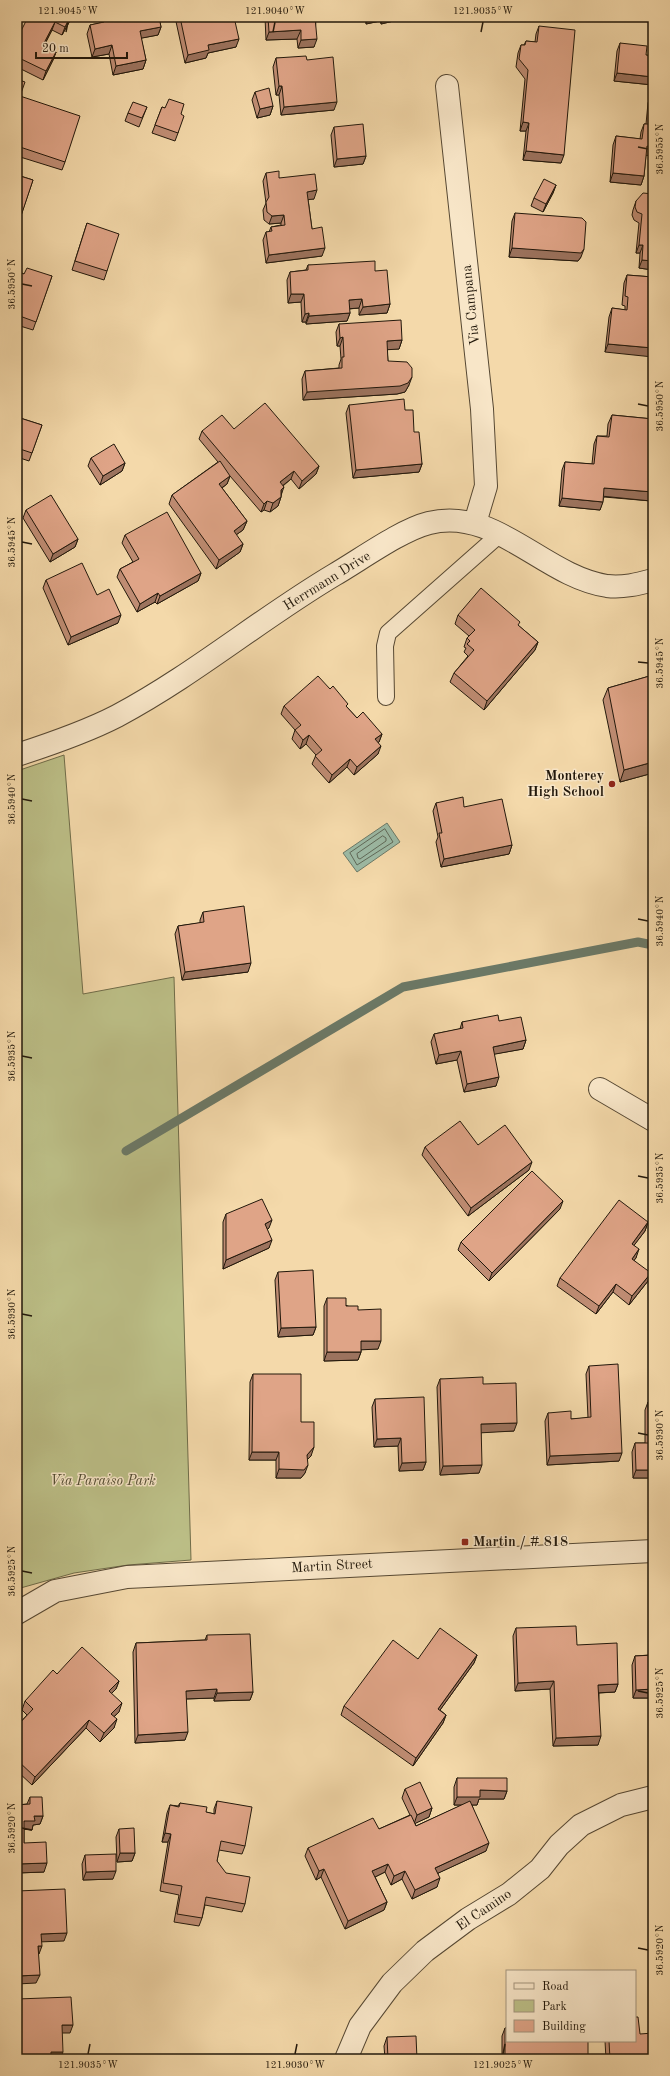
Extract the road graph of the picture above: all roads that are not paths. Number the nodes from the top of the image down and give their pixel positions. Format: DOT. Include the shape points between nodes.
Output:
graph roads {
  1 [pos="447,86"];
  2 [pos="475,523"];
  3 [pos="500,534"];
  4 [pos="653,580"];
  5 [pos="386,697"];
  6 [pos="17,755"];
  7 [pos="600,1089"];
  8 [pos="653,1120"];
  9 [pos="653,1551"];
  10 [pos="17,1612"];
  11 [pos="653,1797"];
  12 [pos="346,2059"];
  1 -- 2 [label="street, Via Campana" via="482,409 486,486"];
  2 -- 3 [label="street, Herrmann Drive"];
  2 -- 6 [label="street, Herrmann Drive" via="445,520 426,524 404,534 303,594 155,694 116,716 66,738"];
  3 -- 4 [label="street, Herrmann Drive" via="554,566 592,583 621,587"];
  3 -- 5 [label="lane" via="388,633 385,646"];
  7 -- 8 [label="street"];
  9 -- 10 [label="street, Martin Street" via="127,1577 56,1591"];
  11 -- 12 [label="street, El Camino" via="621,1805 581,1825 559,1845 540,1869 509,1894 468,1919 425,1951 392,1983 360,2026"];
}
